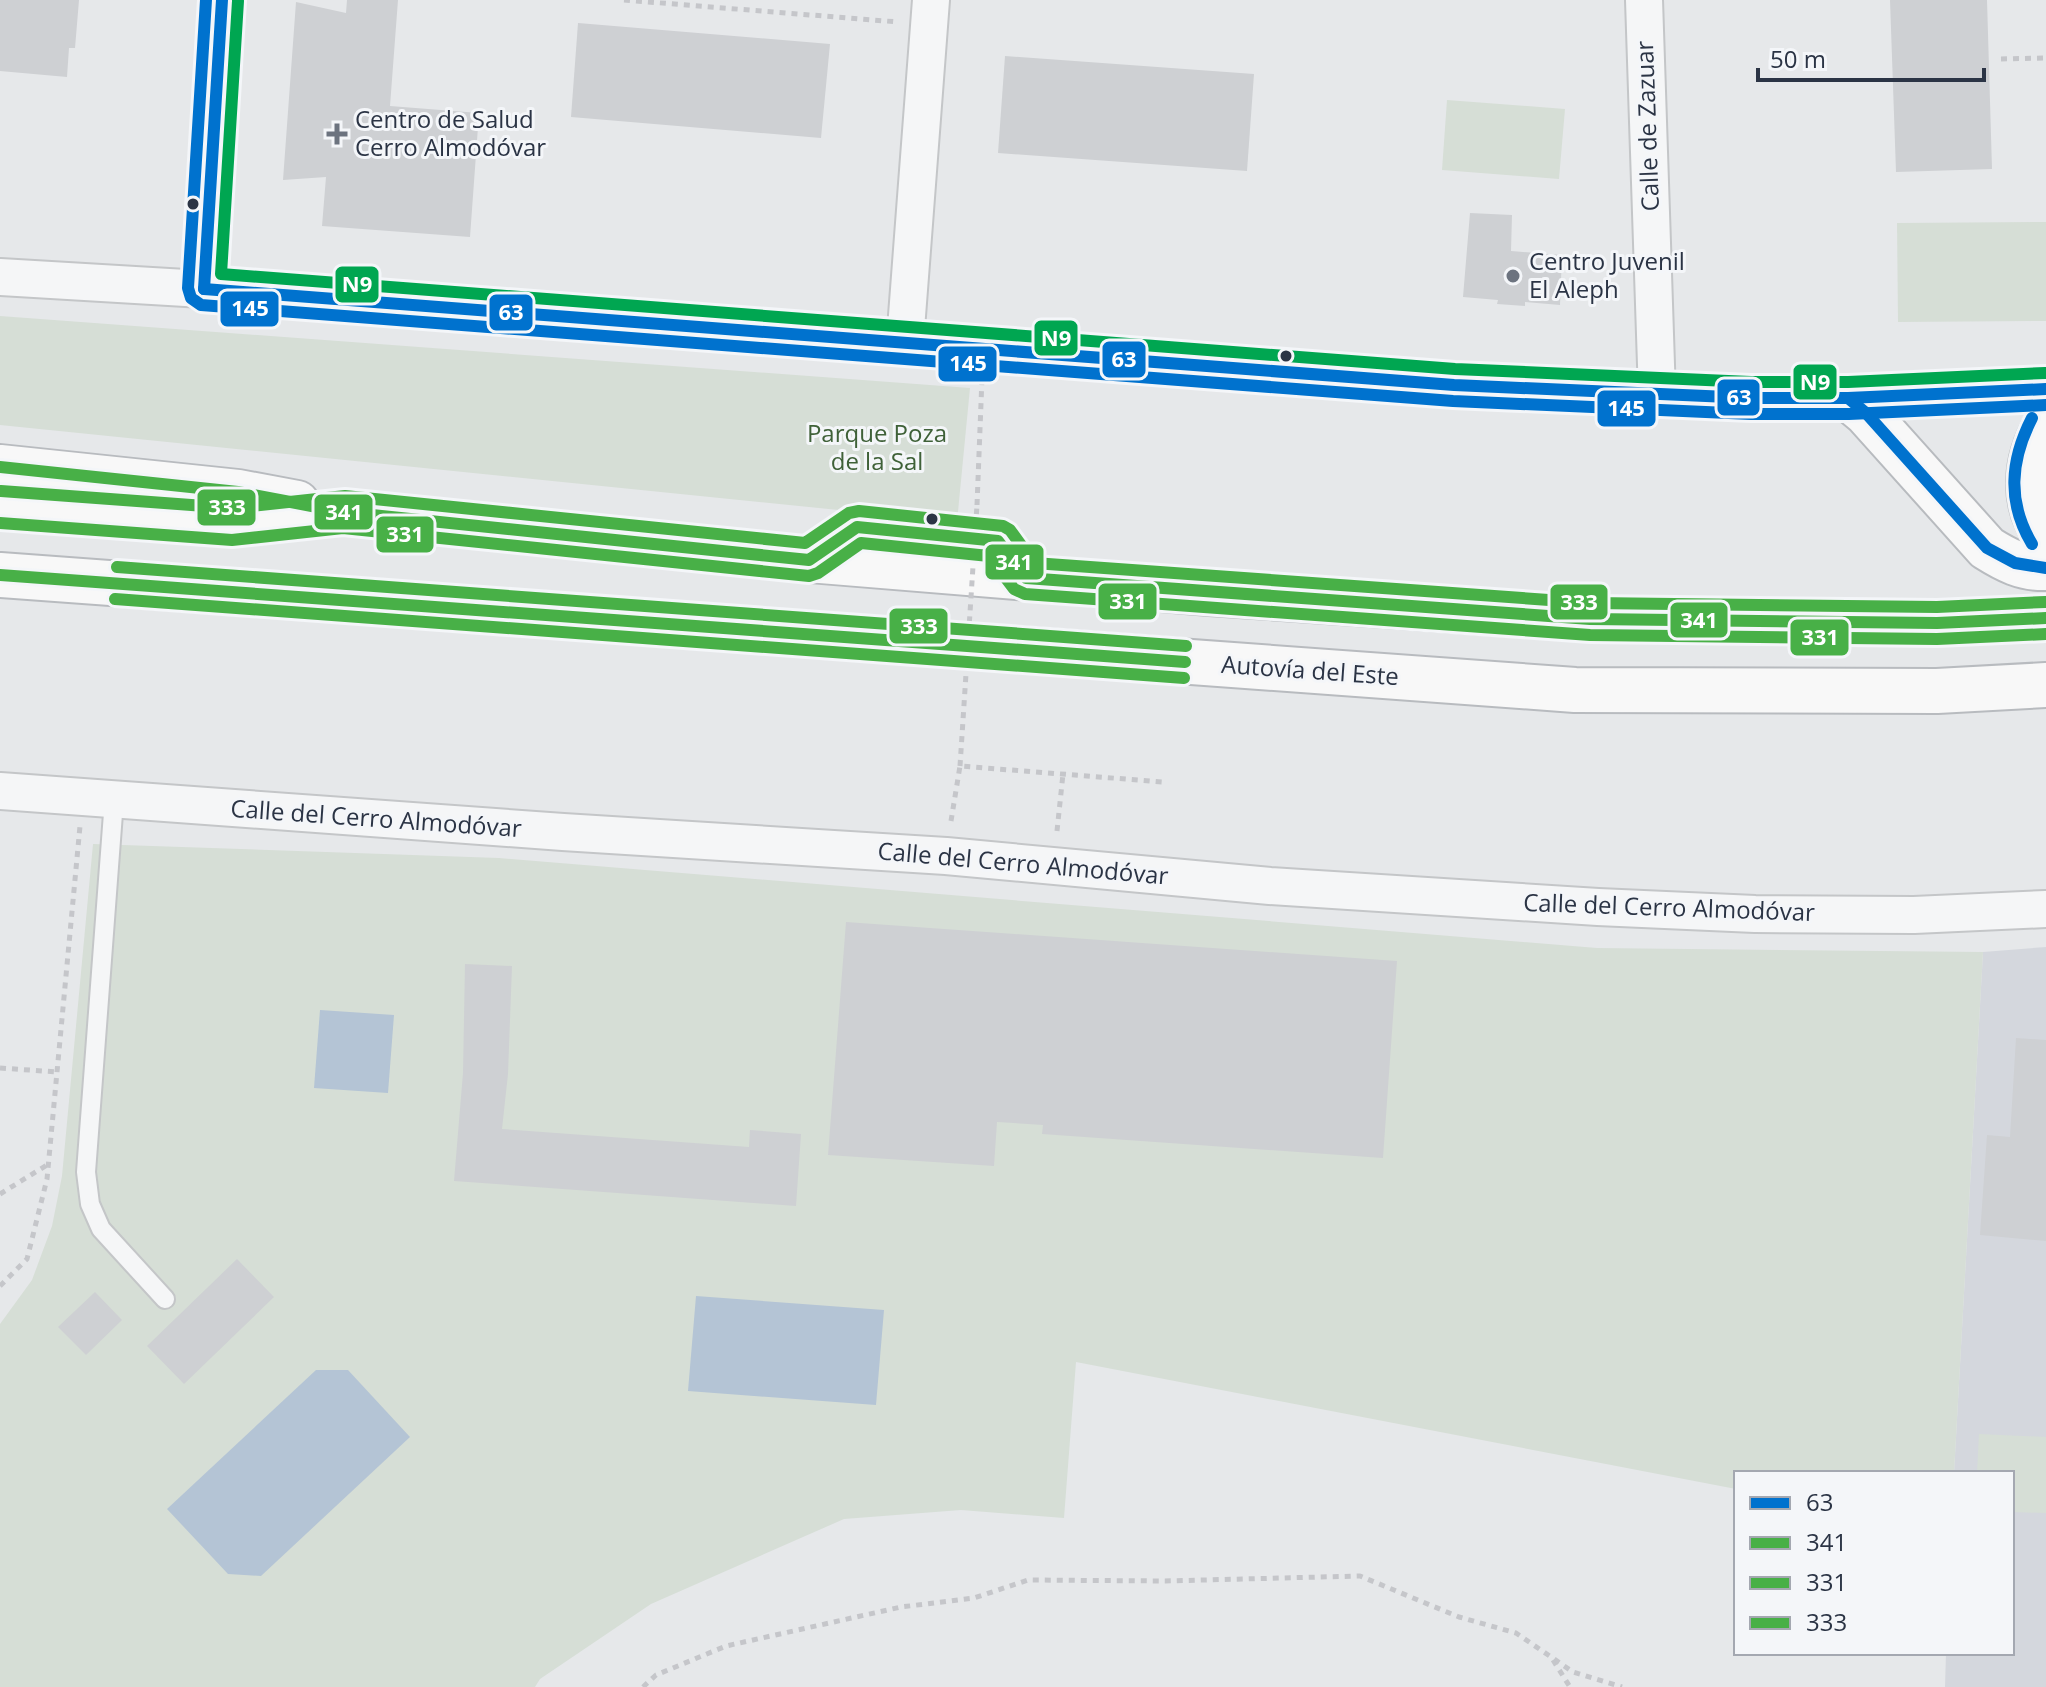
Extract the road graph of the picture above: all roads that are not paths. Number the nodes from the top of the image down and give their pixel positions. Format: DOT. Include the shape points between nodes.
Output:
graph roads {
  1 [pos="222,0"];
  2 [pos="1644,0"];
  3 [pos="919,11"];
  4 [pos="0,277"];
  5 [pos="204,289"];
  6 [pos="905,342"];
  7 [pos="2046,389"];
  8 [pos="1657,395"];
  9 [pos="1848,398"];
  10 [pos="2046,425"];
  11 [pos="0,467"];
  12 [pos="0,507"];
  13 [pos="343,512"];
  14 [pos="2046,536"];
  15 [pos="2046,568"];
  16 [pos="0,575"];
  17 [pos="2046,618"];
  18 [pos="2046,685"];
  19 [pos="0,791"];
  20 [pos="99,798"];
  21 [pos="2046,909"];
  22 [pos="165,1299"];
  1 -- 5 [label="street"];
  2 -- 8 [label="street, Calle de Zazuar"];
  3 -- 6 [label="street"];
  4 -- 5 [label="street"];
  5 -- 6 [label="street"];
  6 -- 8 [label="street" via="1454,385"];
  7 -- 9 [label="street"];
  8 -- 9 [label="street"];
  9 -- 15 [label="highway" via="1987,548 2007,560"];
  10 -- 14 [label="highway" via="2028,474 2031,502"];
  11 -- 13 [label="highway" via="238,492"];
  12 -- 13 [label="highway" via="232,524"];
  13 -- 17 [label="highway" via="809,560 1590,619 1937,623"];
  16 -- 18 [label="highway, Autovía del Este" via="1575,690 1937,691"];
  19 -- 20 [label="street, Calle del Cerro Almodóvar"];
  20 -- 21 [label="street, Calle del Cerro Almodóvar" via="1598,907 1882,915"];
  20 -- 22 [label="lane" via="86,1172 90,1204 101,1229"];
}
